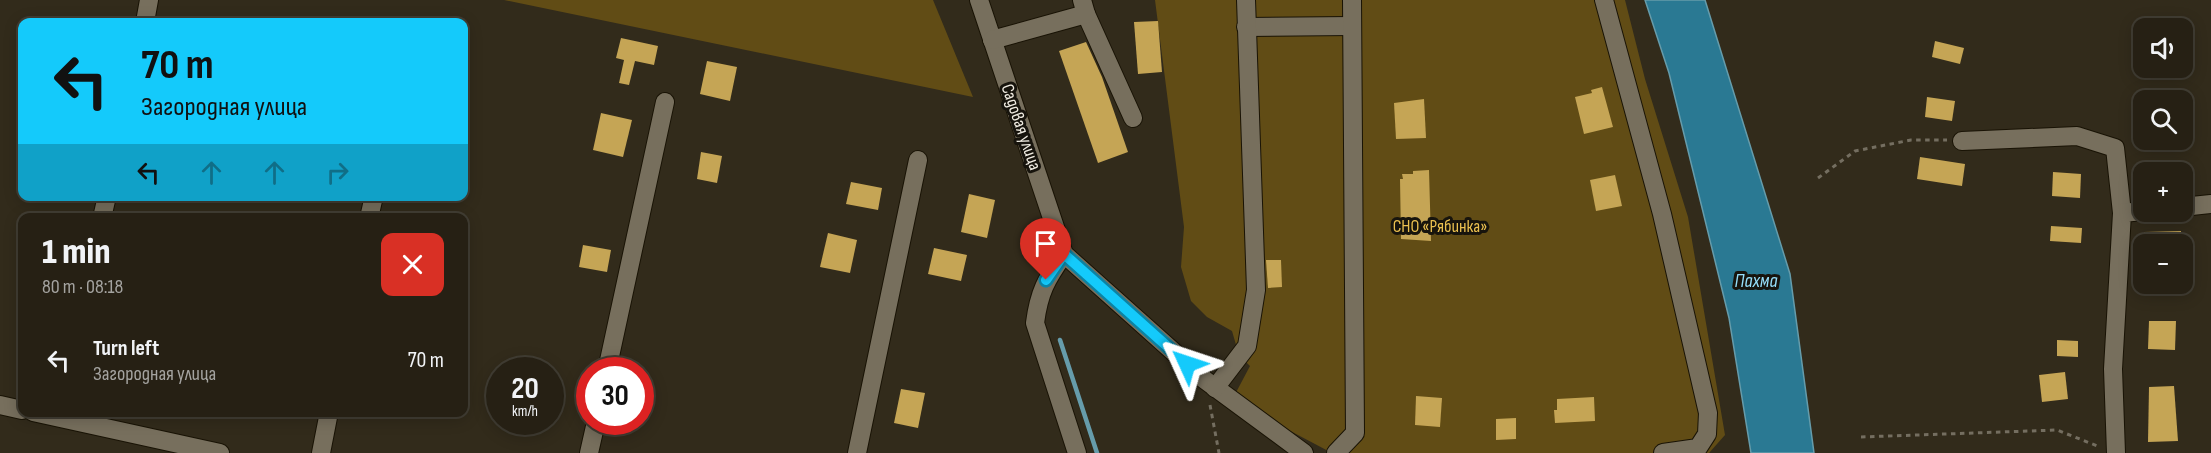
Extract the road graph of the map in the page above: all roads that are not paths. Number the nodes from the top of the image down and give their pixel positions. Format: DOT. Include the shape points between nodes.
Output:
graph roads {
  1 [pos="149,0"];
  2 [pos="979,0"];
  3 [pos="1246,0"];
  4 [pos="1352,0"];
  5 [pos="1604,0"];
  6 [pos="1084,7"];
  7 [pos="145,18"];
  8 [pos="1352,26"];
  9 [pos="1246,27"];
  10 [pos="992,40"];
  11 [pos="665,102"];
  12 [pos="1133,118"];
  13 [pos="1962,141"];
  14 [pos="918,160"];
  15 [pos="2211,204"];
  16 [pos="2193,206"];
  17 [pos="2133,212"];
  18 [pos="2122,213"];
  19 [pos="1064,254"];
  20 [pos="610,357"];
  21 [pos="1210,384"];
  22 [pos="0,405"];
  23 [pos="18,409"];
  24 [pos="67,417"];
  25 [pos="328,417"];
  26 [pos="593,435"];
  27 [pos="220,453"];
  28 [pos="321,453"];
  29 [pos="589,453"];
  30 [pos="857,453"];
  31 [pos="1077,453"];
  32 [pos="1304,453"];
  33 [pos="1336,453"];
  34 [pos="1663,453"];
  35 [pos="2116,453"];
  1 -- 7 [label="street"];
  2 -- 10 [label="street, Садовая улица"];
  3 -- 9 [label="street"];
  4 -- 8 [label="street"];
  5 -- 34 [label="street" via="1662,214 1708,413 1707,434 1698,448"];
  6 -- 10 [label="street"];
  6 -- 12 [label="street"];
  8 -- 9 [label="street"];
  8 -- 33 [label="street" via="1354,433"];
  9 -- 21 [label="street" via="1256,290 1247,346"];
  10 -- 19 [label="street, Садовая улица"];
  11 -- 20 [label="street"];
  13 -- 18 [label="street" via="2077,136 2115,148"];
  14 -- 30 [label="street"];
  15 -- 16 [label="street"];
  17 -- 18 [label="street"];
  18 -- 35 [label="street" via="2113,369"];
  19 -- 21 [label="street"];
  19 -- 31 [label="street" via="1046,280 1035,323"];
  21 -- 32 [label="street"];
  22 -- 23 [label="street"];
  24 -- 27 [label="street"];
  25 -- 28 [label="street"];
  26 -- 29 [label="street"];
}
